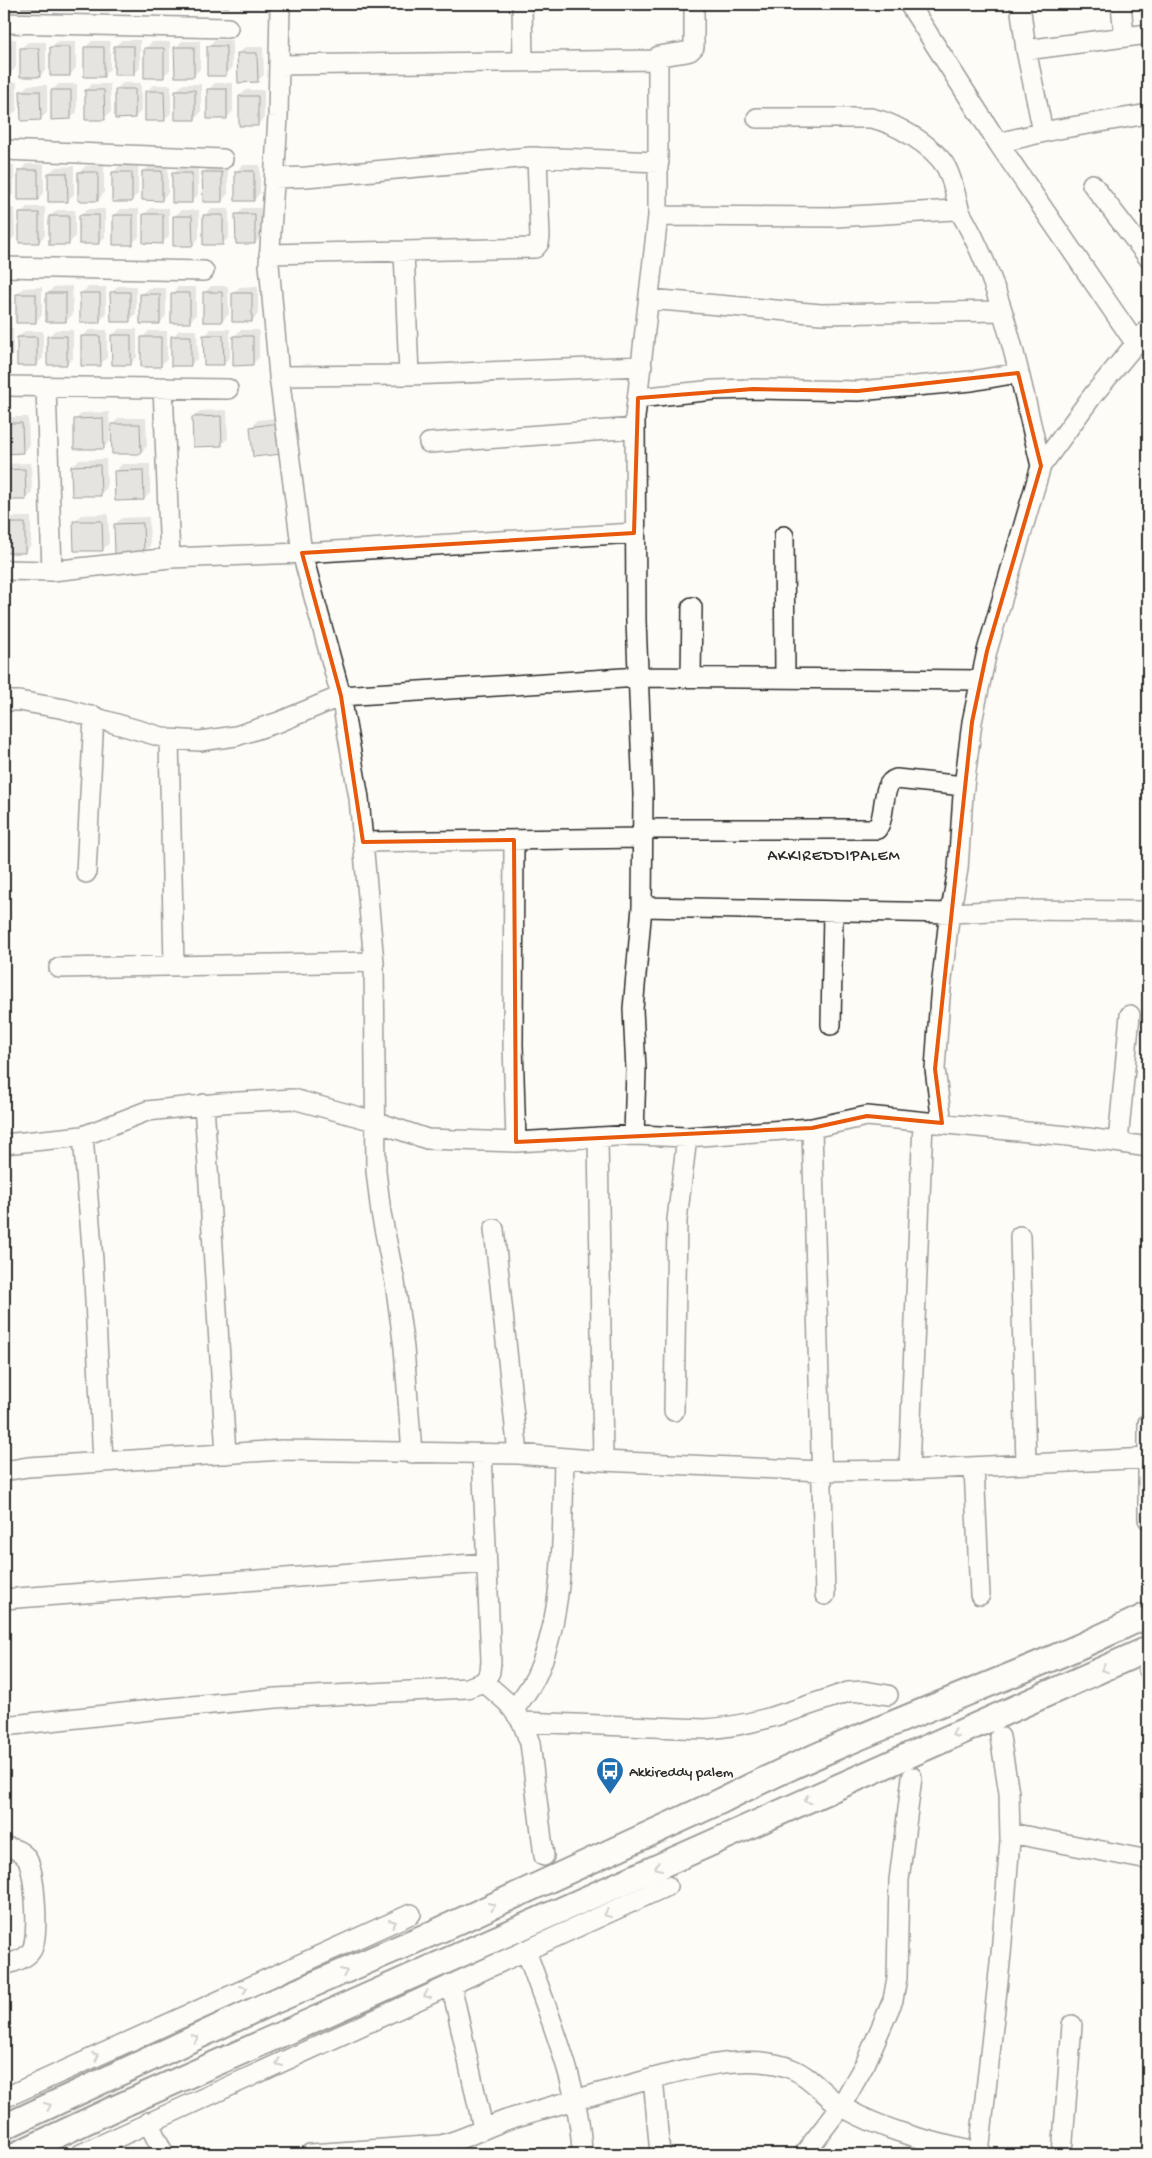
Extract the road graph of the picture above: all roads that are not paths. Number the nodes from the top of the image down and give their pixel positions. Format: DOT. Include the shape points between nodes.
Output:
graph roads {
  1 [pos="280,4"];
  2 [pos="522,4"];
  3 [pos="694,4"];
  4 [pos="909,4"];
  5 [pos="1020,4"];
  6 [pos="1121,4"];
  7 [pos="4,23"];
  8 [pos="228,28"];
  9 [pos="1148,34"];
  10 [pos="1124,36"];
  11 [pos="1026,50"];
  12 [pos="658,60"];
  13 [pos="523,61"];
  14 [pos="279,65"];
  15 [pos="1148,114"];
  16 [pos="756,118"];
  17 [pos="1043,132"];
  18 [pos="998,143"];
  19 [pos="4,150"];
  20 [pos="538,157"];
  21 [pos="223,159"];
  22 [pos="659,162"];
  23 [pos="274,178"];
  24 [pos="1092,184"];
  25 [pos="960,212"];
  26 [pos="658,216"];
  27 [pos="404,251"];
  28 [pos="269,254"];
  29 [pos="1148,257"];
  30 [pos="4,267"];
  31 [pos="204,271"];
  32 [pos="649,300"];
  33 [pos="1002,311"];
  34 [pos="1148,329"];
  35 [pos="1136,344"];
  36 [pos="642,366"];
  37 [pos="1018,374"];
  38 [pos="409,375"];
  39 [pos="279,376"];
  40 [pos="4,386"];
  41 [pos="46,387"];
  42 [pos="163,387"];
  43 [pos="228,389"];
  44 [pos="638,398"];
  45 [pos="635,428"];
  46 [pos="430,443"];
  47 [pos="1041,466"];
  48 [pos="634,533"];
  49 [pos="784,536"];
  50 [pos="302,553"];
  51 [pos="170,558"];
  52 [pos="4,570"];
  53 [pos="52,571"];
  54 [pos="692,607"];
  55 [pos="639,676"];
  56 [pos="691,677"];
  57 [pos="785,678"];
  58 [pos="981,680"];
  59 [pos="342,696"];
  60 [pos="4,701"];
  61 [pos="94,716"];
  62 [pos="169,739"];
  63 [pos="964,786"];
  64 [pos="642,834"];
  65 [pos="514,840"];
  66 [pos="363,842"];
  67 [pos="86,873"];
  68 [pos="642,907"];
  69 [pos="833,911"];
  70 [pos="1148,911"];
  71 [pos="952,913"];
  72 [pos="374,962"];
  73 [pos="174,965"];
  74 [pos="59,968"];
  75 [pos="1130,1015"];
  76 [pos="831,1025"];
  77 [pos="204,1104"];
  78 [pos="374,1121"];
  79 [pos="923,1122"];
  80 [pos="942,1123"];
  81 [pos="812,1128"];
  82 [pos="634,1135"];
  83 [pos="83,1136"];
  84 [pos="598,1137"];
  85 [pos="687,1137"];
  86 [pos="516,1142"];
  87 [pos="1118,1142"];
  88 [pos="4,1144"];
  89 [pos="1148,1147"];
  90 [pos="494,1229"];
  91 [pos="1020,1236"];
  92 [pos="674,1411"];
  93 [pos="1148,1423"];
  94 [pos="412,1452"];
  95 [pos="226,1454"];
  96 [pos="482,1454"];
  97 [pos="518,1454"];
  98 [pos="564,1458"];
  99 [pos="1148,1458"];
  100 [pos="603,1461"];
  101 [pos="103,1462"];
  102 [pos="1026,1464"];
  103 [pos="974,1468"];
  104 [pos="909,1470"];
  105 [pos="4,1471"];
  106 [pos="821,1471"];
  107 [pos="1148,1519"];
  108 [pos="486,1564"];
  109 [pos="825,1595"];
  110 [pos="980,1595"];
  111 [pos="4,1599"];
  112 [pos="1148,1615"];
  113 [pos="1148,1649"];
  114 [pos="484,1682"];
  115 [pos="888,1696"];
  116 [pos="518,1716"];
  117 [pos="4,1726"];
  118 [pos="1000,1737"];
  119 [pos="912,1777"];
  120 [pos="1010,1833"];
  121 [pos="4,1848"];
  122 [pos="544,1856"];
  123 [pos="1148,1860"];
  124 [pos="667,1886"];
  125 [pos="411,1914"];
  126 [pos="526,1950"];
  127 [pos="4,1965"];
  128 [pos="451,1984"];
  129 [pos="1072,2025"];
  130 [pos="653,2078"];
  131 [pos="4,2098"];
  132 [pos="576,2099"];
  133 [pos="841,2106"];
  134 [pos="148,2122"];
  135 [pos="4,2127"];
  136 [pos="483,2128"];
  137 [pos="458,2148"];
  138 [pos="367,2152"];
  139 [pos="17,2154"];
  140 [pos="81,2154"];
  141 [pos="164,2154"];
  142 [pos="310,2154"];
  143 [pos="582,2154"];
  144 [pos="660,2154"];
  145 [pos="804,2154"];
  146 [pos="981,2154"];
  147 [pos="1062,2154"];
  1 -- 14 [label="street"];
  2 -- 13 [label="street"];
  3 -- 12 [label="street" via="694,47 686,52 659,56"];
  4 -- 18 [label="street"];
  5 -- 11 [label="street"];
  6 -- 10 [label="street"];
  7 -- 8 [label="street"];
  9 -- 10 [label="street"];
  10 -- 11 [label="street"];
  11 -- 17 [label="street"];
  12 -- 13 [label="street"];
  12 -- 22 [label="street"];
  13 -- 14 [label="street"];
  14 -- 23 [label="street"];
  15 -- 17 [label="street"];
  16 -- 25 [label="street" via="871,118 885,121 924,145 945,165"];
  17 -- 18 [label="street"];
  18 -- 35 [label="street"];
  19 -- 21 [label="street"];
  20 -- 22 [label="street"];
  20 -- 23 [label="street"];
  20 -- 27 [label="street" via="540,237 534,248"];
  22 -- 26 [label="street"];
  23 -- 28 [label="street"];
  24 -- 29 [label="street"];
  25 -- 26 [label="street" via="835,217"];
  25 -- 33 [label="street"];
  26 -- 32 [label="street"];
  27 -- 28 [label="street"];
  27 -- 38 [label="street"];
  28 -- 39 [label="street"];
  30 -- 31 [label="street"];
  32 -- 33 [label="street" via="820,314"];
  32 -- 36 [label="street"];
  33 -- 37 [label="street"];
  34 -- 35 [label="street"];
  35 -- 47 [label="street" via="1092,395"];
  36 -- 38 [label="street"];
  36 -- 44 [label="street"];
  37 -- 44 [label="street" via="858,391 743,389"];
  37 -- 47 [label="street"];
  38 -- 39 [label="street"];
  39 -- 50 [label="street"];
  40 -- 41 [label="street"];
  41 -- 42 [label="street"];
  41 -- 53 [label="street"];
  42 -- 43 [label="street"];
  42 -- 51 [label="street"];
  44 -- 45 [label="street"];
  45 -- 46 [label="street"];
  45 -- 48 [label="street"];
  47 -- 58 [label="street"];
  48 -- 50 [label="street"];
  48 -- 55 [label="street"];
  49 -- 57 [label="street"];
  50 -- 51 [label="street"];
  50 -- 59 [label="street"];
  51 -- 53 [label="street"];
  52 -- 53 [label="street"];
  54 -- 56 [label="street"];
  55 -- 56 [label="street"];
  55 -- 59 [label="street"];
  55 -- 64 [label="street"];
  56 -- 57 [label="street"];
  57 -- 58 [label="street"];
  58 -- 63 [label="street"];
  59 -- 62 [label="street" via="236,736 200,741"];
  59 -- 66 [label="street"];
  60 -- 61 [label="street"];
  61 -- 62 [label="street"];
  61 -- 67 [label="street"];
  62 -- 73 [label="street"];
  63 -- 64 [label="street" via="890,781 886,786 882,822 877,829"];
  63 -- 71 [label="street"];
  64 -- 65 [label="street"];
  64 -- 68 [label="street"];
  65 -- 66 [label="street"];
  65 -- 86 [label="street"];
  66 -- 72 [label="street"];
  68 -- 69 [label="street"];
  68 -- 82 [label="street" via="633,1009 636,1070"];
  69 -- 71 [label="street"];
  69 -- 76 [label="street"];
  70 -- 71 [label="street"];
  71 -- 80 [label="street" via="940,997 935,1069"];
  72 -- 73 [label="street"];
  72 -- 78 [label="street"];
  73 -- 74 [label="street"];
  75 -- 87 [label="street"];
  77 -- 78 [label="street" via="293,1099"];
  77 -- 83 [label="street" via="146,1111"];
  77 -- 95 [label="street"];
  78 -- 86 [label="street" via="427,1139"];
  78 -- 94 [label="street" via="379,1198 404,1348"];
  79 -- 80 [label="street"];
  79 -- 81 [label="street" via="867,1116"];
  79 -- 104 [label="street"];
  80 -- 87 [label="street"];
  81 -- 85 [label="street"];
  81 -- 106 [label="street"];
  82 -- 84 [label="street"];
  82 -- 85 [label="street"];
  83 -- 88 [label="street"];
  83 -- 101 [label="street"];
  84 -- 86 [label="street"];
  84 -- 100 [label="street"];
  85 -- 92 [label="street" via="676,1220"];
  87 -- 89 [label="street"];
  90 -- 97 [label="street"];
  91 -- 102 [label="street"];
  93 -- 99 [label="street"];
  94 -- 95 [label="street" via="282,1450"];
  94 -- 96 [label="street"];
  95 -- 101 [label="street"];
  96 -- 97 [label="street"];
  96 -- 108 [label="street"];
  97 -- 98 [label="street"];
  98 -- 100 [label="street"];
  98 -- 116 [label="street" via="561,1559 548,1645"];
  99 -- 102 [label="street"];
  99 -- 107 [label="street"];
  100 -- 106 [label="street"];
  101 -- 105 [label="street"];
  102 -- 103 [label="street"];
  103 -- 104 [label="street"];
  103 -- 110 [label="street"];
  104 -- 106 [label="street"];
  106 -- 109 [label="street"];
  108 -- 111 [label="street"];
  108 -- 114 [label="street" via="491,1661 490,1672"];
  135 -- 112 [label="main road, one-way" via="766,1778 1057,1657"];
  113 -- 139 [label="main road, one-way"];
  114 -- 116 [label="street"];
  114 -- 117 [label="street" via="467,1688 276,1698"];
  115 -- 116 [label="street" via="864,1691 848,1692 751,1724 704,1729"];
  116 -- 122 [label="street" via="530,1742"];
  118 -- 120 [label="street" via="1010,1793"];
  119 -- 133 [label="street" via="899,1880 897,1978 893,2000 866,2062"];
  120 -- 123 [label="street"];
  120 -- 146 [label="street"];
  121 -- 127 [label="street" via="14,1848 27,1858 32,1871 37,1938 31,1952"];
  124 -- 126 [label="street, one-way"];
  131 -- 125 [label="street, one-way"];
  126 -- 128 [label="street"];
  126 -- 132 [label="street"];
  128 -- 134 [label="street, one-way"];
  128 -- 136 [label="street"];
  129 -- 147 [label="street"];
  130 -- 132 [label="street"];
  130 -- 133 [label="street" via="728,2064 771,2064 793,2069"];
  130 -- 144 [label="street"];
  132 -- 136 [label="street"];
  132 -- 143 [label="street"];
  133 -- 145 [label="street"];
  133 -- 146 [label="street" via="873,2124"];
  134 -- 140 [label="street"];
  134 -- 141 [label="street"];
  136 -- 137 [label="street"];
  137 -- 138 [label="street" via="441,2145"];
  138 -- 142 [label="street"];
}
